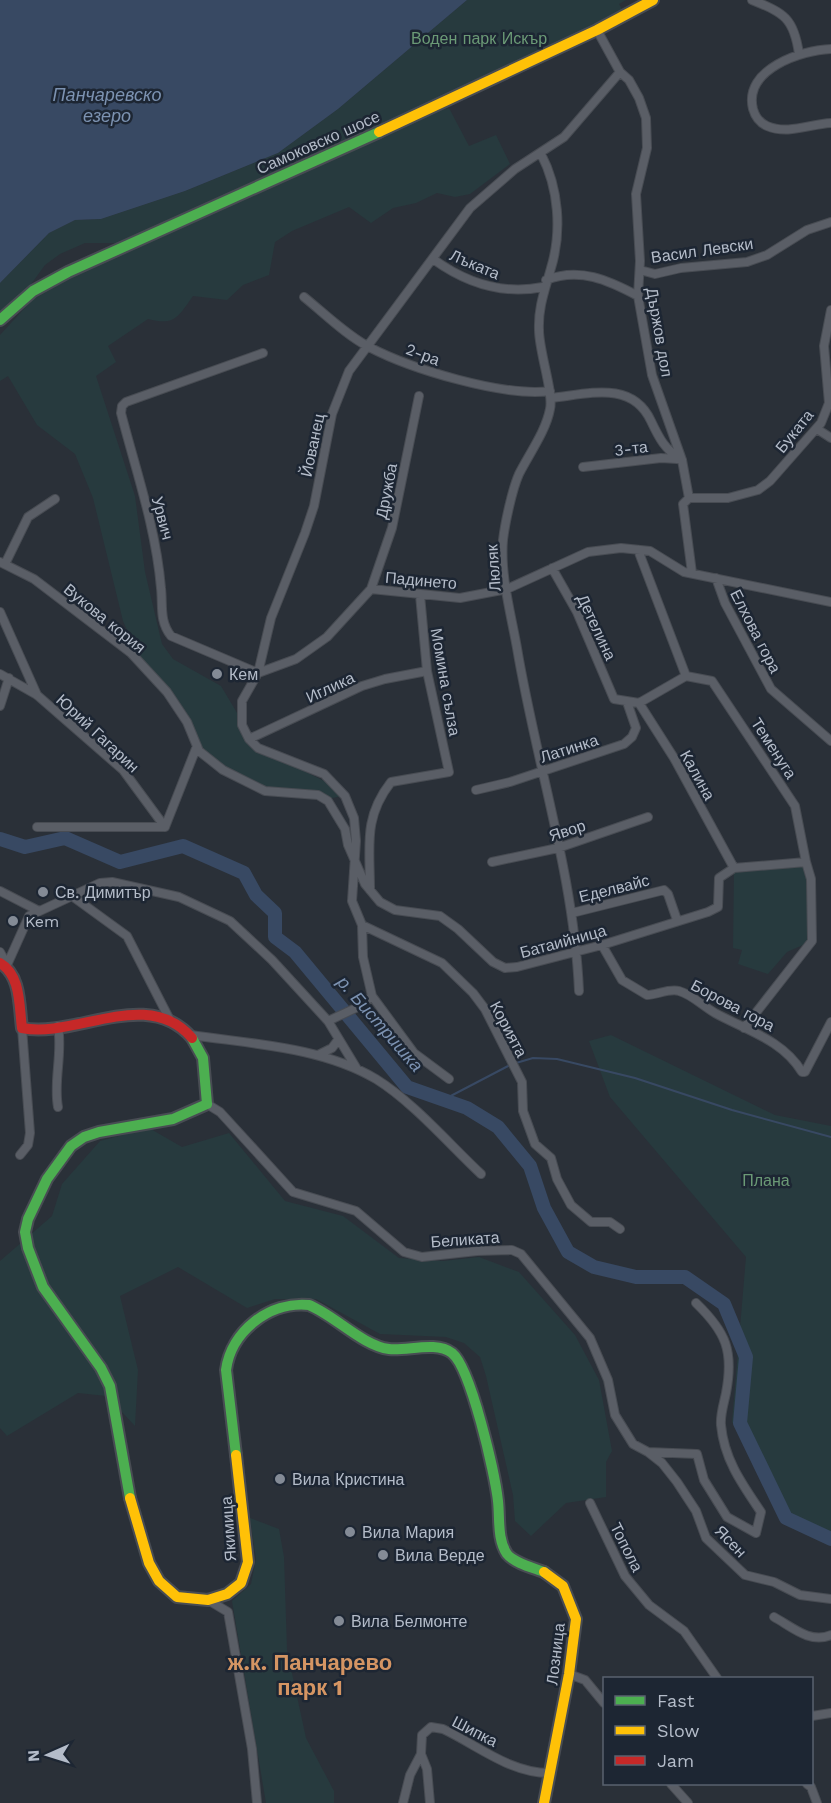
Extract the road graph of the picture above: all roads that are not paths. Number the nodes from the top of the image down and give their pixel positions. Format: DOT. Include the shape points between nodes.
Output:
graph roads {
  1 [pos="653,0"];
  2 [pos="752,0"];
  3 [pos="597,30"];
  4 [pos="831,49"];
  5 [pos="799,54"];
  6 [pos="620,72"];
  7 [pos="831,123"];
  8 [pos="541,154"];
  9 [pos="831,222"];
  10 [pos="433,259"];
  11 [pos="639,270"];
  12 [pos="545,284"];
  13 [pos="638,296"];
  14 [pos="304,297"];
  15 [pos="831,310"];
  16 [pos="0,320"];
  17 [pos="367,346"];
  18 [pos="263,353"];
  19 [pos="551,395"];
  20 [pos="419,396"];
  21 [pos="817,429"];
  22 [pos="831,438"];
  23 [pos="682,460"];
  24 [pos="583,467"];
  25 [pos="689,498"];
  26 [pos="56,499"];
  27 [pos="638,550"];
  28 [pos="2,563"];
  29 [pos="552,568"];
  30 [pos="693,573"];
  31 [pos="716,578"];
  32 [pos="371,589"];
  33 [pos="507,589"];
  34 [pos="420,595"];
  35 [pos="831,602"];
  36 [pos="0,612"];
  37 [pos="427,672"];
  38 [pos="258,673"];
  39 [pos="0,674"];
  40 [pos="686,676"];
  41 [pos="9,678"];
  42 [pos="38,695"];
  43 [pos="627,702"];
  44 [pos="639,703"];
  45 [pos="0,706"];
  46 [pos="249,739"];
  47 [pos="831,741"];
  48 [pos="197,746"];
  49 [pos="541,772"];
  50 [pos="476,790"];
  51 [pos="648,817"];
  52 [pos="37,827"];
  53 [pos="165,827"];
  54 [pos="558,848"];
  55 [pos="356,859"];
  56 [pos="492,862"];
  57 [pos="806,862"];
  58 [pos="734,868"];
  59 [pos="0,891"];
  60 [pos="370,892"];
  61 [pos="72,896"];
  62 [pos="39,911"];
  63 [pos="572,913"];
  64 [pos="677,921"];
  65 [pos="362,925"];
  66 [pos="602,945"];
  67 [pos="577,951"];
  68 [pos="0,952"];
  69 [pos="3,964"];
  70 [pos="579,990"];
  71 [pos="372,996"];
  72 [pos="328,1021"];
  73 [pos="831,1022"];
  74 [pos="172,1024"];
  75 [pos="58,1026"];
  76 [pos="22,1028"];
  77 [pos="744,1028"];
  78 [pos="191,1035"];
  79 [pos="338,1040"];
  80 [pos="318,1055"];
  81 [pos="357,1069"];
  82 [pos="449,1079"];
  83 [pos="207,1104"];
  84 [pos="58,1107"];
  85 [pos="20,1155"];
  86 [pos="481,1174"];
  87 [pos="620,1229"];
  88 [pos="696,1303"];
  89 [pos="648,1452"];
  90 [pos="590,1503"];
  91 [pos="501,1543"];
  92 [pos="831,1599"];
  93 [pos="208,1600"];
  94 [pos="774,1617"];
  95 [pos="831,1635"];
  96 [pos="569,1674"];
  97 [pos="716,1677"];
  98 [pos="603,1702"];
  99 [pos="831,1713"];
  100 [pos="813,1716"];
  101 [pos="421,1754"];
  102 [pos="549,1773"];
  103 [pos="672,1785"];
  104 [pos="809,1785"];
  105 [pos="257,1803"];
  106 [pos="403,1803"];
  107 [pos="430,1803"];
  108 [pos="544,1803"];
  109 [pos="688,1803"];
  110 [pos="817,1803"];
  1 -- 3 [label="street, Самоковско шосе"];
  2 -- 5 [label="street" via="777,10 789,20"];
  3 -- 6 [label="street, Държов дол"];
  3 -- 16 [label="street, Самоковско шосе" via="68,272 16,303"];
  4 -- 5 [label="street"];
  5 -- 7 [label="street" via="785,60 757,85 753,98 756,115 767,126 789,129"];
  6 -- 8 [label="street, Йованец" via="575,126"];
  6 -- 11 [label="street, Държов дол" via="639,98 648,134 636,194"];
  8 -- 10 [label="street, Йованец" via="478,198"];
  8 -- 12 [label="street, Люляк" via="552,180 558,223 556,248"];
  9 -- 11 [label="street, Васил Левски" via="807,230 773,252 747,262 655,274"];
  10 -- 12 [label="street, Лъката" via="498,290"];
  10 -- 17 [label="street, Йованец"];
  11 -- 13 [label="street, Държов дол"];
  12 -- 13 [label="street, Лъката" via="572,274 586,275"];
  12 -- 19 [label="street, Люляк" via="539,332"];
  13 -- 23 [label="street, Държов дол" via="652,375"];
  14 -- 17 [label="street, 2-ра"];
  15 -- 21 [label="street, Буката" via="824,346 829,403"];
  17 -- 19 [label="street, 2-ра" via="450,379"];
  17 -- 38 [label="street, Йованец" via="349,371 332,414 314,506 271,618"];
  18 -- 38 [label="street, Урвич" via="122,406 157,547 160,610 166,630 171,636"];
  19 -- 23 [label="street, 2-ра" via="629,396 645,411 665,447"];
  19 -- 33 [label="street, Люляк" via="550,412 517,478 503,541"];
  20 -- 32 [label="street, Дружба" via="392,528"];
  21 -- 22 [label="street"];
  21 -- 25 [label="street, Буката" via="758,490 728,498"];
  23 -- 24 [label="street, 3-та" via="661,458"];
  23 -- 25 [label="street, Държов дол"];
  25 -- 30 [label="street, Държов дол" via="683,504"];
  26 -- 28 [label="street" via="28,517"];
  27 -- 29 [label="street, Падинето" via="588,552"];
  27 -- 30 [label="street, Падинето" via="650,551 684,572"];
  27 -- 40 [label="street"];
  28 -- 48 [label="street, Вукова кория" via="34,579 131,653 167,692 188,722"];
  29 -- 33 [label="street, Падинето"];
  29 -- 43 [label="street, Детелина" via="577,612 614,699"];
  30 -- 31 [label="street, Падинето"];
  31 -- 35 [label="street, Падинето"];
  31 -- 47 [label="street, Елхова гора" via="725,603 771,689"];
  32 -- 34 [label="street, Падинето"];
  32 -- 38 [label="street, Падинето" via="327,637 296,659"];
  33 -- 34 [label="street, Падинето" via="460,598"];
  33 -- 49 [label="street, Люляк"];
  34 -- 37 [label="street, Момина сълза"];
  36 -- 42 [label="street"];
  37 -- 46 [label="street, Иглика" via="363,686"];
  37 -- 60 [label="street, Момина сълза" via="450,772 391,782 378,799 370,824"];
  38 -- 46 [label="street, Йованец" via="242,701 240,718"];
  39 -- 41 [label="street, Юрий Гагарин"];
  40 -- 44 [label="street"];
  40 -- 57 [label="street, Теменуга" via="712,681 795,806"];
  41 -- 42 [label="street, Юрий Гагарин"];
  41 -- 45 [label="street"];
  42 -- 53 [label="street, Юрий Гагарин" via="123,770"];
  43 -- 44 [label="street"];
  43 -- 49 [label="street, Латинка" via="636,728 624,744"];
  44 -- 58 [label="street, Калина"];
  46 -- 55 [label="street" via="276,757 324,774 345,796 354,818"];
  48 -- 53 [label="street"];
  48 -- 55 [label="street, Вукова кория" via="223,770 247,784 265,791 318,795 328,801 338,813"];
  49 -- 50 [label="street, Латинка"];
  49 -- 54 [label="street, Люляк"];
  51 -- 54 [label="street, Явор"];
  52 -- 53 [label="street"];
  54 -- 56 [label="street, Явор"];
  54 -- 63 [label="street, Люляк"];
  55 -- 60 [label="street"];
  55 -- 65 [label="street" via="352,901"];
  57 -- 58 [label="street"];
  57 -- 77 [label="street, Теменуга" via="811,879 812,942"];
  58 -- 64 [label="street, Батаийница" via="719,878 718,907"];
  59 -- 62 [label="street"];
  60 -- 67 [label="street, Батаийница" via="395,910 440,916 505,968"];
  61 -- 62 [label="street"];
  61 -- 72 [label="street" via="100,883 112,882 179,897 206,908 250,938"];
  61 -- 74 [label="street" via="127,936"];
  62 -- 69 [label="street" via="22,926"];
  63 -- 64 [label="street, Еделвайс" via="664,890"];
  63 -- 67 [label="street, Люляк"];
  64 -- 66 [label="street, Батаийница"];
  65 -- 71 [label="street" via="363,957"];
  65 -- 87 [label="street, Корията" via="442,963 473,993 522,1082 523,1111 534,1144 551,1158 571,1205 591,1222 610,1222"];
  66 -- 67 [label="street, Батаийница"];
  66 -- 77 [label="street, Борова гора" via="622,980 639,991 657,995 676,990"];
  67 -- 70 [label="street, Люляк"];
  68 -- 69 [label="street"];
  69 -- 76 [label="street" via="12,973"];
  71 -- 72 [label="street"];
  71 -- 82 [label="street" via="414,1053"];
  72 -- 79 [label="street"];
  73 -- 77 [label="street, Борова гора" via="805,1072 775,1043"];
  74 -- 75 [label="street" via="125,1013"];
  74 -- 78 [label="street"];
  75 -- 76 [label="street" via="37,1031"];
  75 -- 84 [label="street"];
  76 -- 85 [label="street" via="30,1133 28,1145"];
  78 -- 80 [label="street"];
  78 -- 83 [label="street" via="199,1046 205,1068"];
  79 -- 80 [label="street"];
  79 -- 81 [label="street"];
  80 -- 81 [label="street"];
  81 -- 86 [label="street" via="391,1089"];
  83 -- 89 [label="street, Беликата" via="220,1112 293,1192 356,1211 404,1252 422,1257 477,1251 512,1250 521,1254 590,1338 602,1361 619,1423 633,1444"];
  83 -- 93 [label="street" via="188,1115 99,1132 71,1146 47,1179 25,1232 43,1287 111,1386 126,1486 149,1563 171,1593 185,1600"];
  88 -- 89 [label="street" via="712,1318 727,1342 728,1380 720,1423 737,1477 761,1512 756,1533 727,1517 704,1480 698,1454"];
  89 -- 92 [label="street, Ясен" via="677,1482 696,1511 706,1538 745,1575 774,1582 800,1595"];
  90 -- 97 [label="street, Топола" via="625,1576 649,1605 684,1630"];
  91 -- 93 [label="street, Якимица" via="498,1500 485,1440 468,1382 452,1353 440,1348 382,1347 310,1305 281,1306 238,1338 229,1352 226,1384 248,1562 241,1583 227,1594"];
  91 -- 96 [label="street, Лозница" via="509,1557 544,1572 563,1586 576,1619"];
  93 -- 105 [label="street" via="228,1612 252,1749"];
  94 -- 95 [label="street" via="807,1636 817,1639"];
  96 -- 98 [label="street" via="585,1680"];
  96 -- 102 [label="street, Лозница"];
  99 -- 100 [label="street"];
  101 -- 102 [label="street, Шипка" via="423,1732 437,1727 514,1767"];
  101 -- 106 [label="street" via="410,1775"];
  101 -- 107 [label="street" via="427,1769"];
  102 -- 108 [label="street, Лозница"];
  103 -- 109 [label="street"];
  104 -- 110 [label="street"];
}
